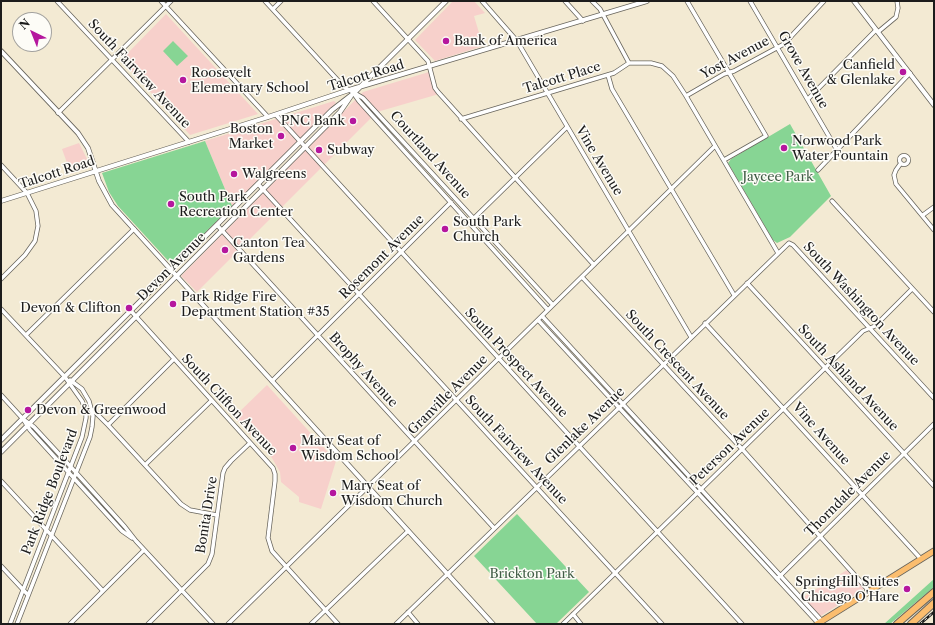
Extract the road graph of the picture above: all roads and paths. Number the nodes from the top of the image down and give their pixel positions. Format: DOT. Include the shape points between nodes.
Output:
graph roads {
  1 [pos="57,1"];
  2 [pos="161,1"];
  3 [pos="171,1"];
  4 [pos="265,1"];
  5 [pos="281,1"];
  6 [pos="373,1"];
  7 [pos="446,1"];
  8 [pos="482,1"];
  9 [pos="565,1"];
  10 [pos="592,1"];
  11 [pos="647,1"];
  12 [pos="687,1"];
  13 [pos="750,1"];
  14 [pos="824,1"];
  15 [pos="854,1"];
  16 [pos="897,1"];
  17 [pos="166,6"];
  18 [pos="273,9"];
  19 [pos="602,15"];
  20 [pos="583,21"];
  21 [pos="877,31"];
  22 [pos="408,39"];
  23 [pos="517,41"];
  24 [pos="778,46"];
  25 [pos="1,51"];
  26 [pos="112,60"];
  27 [pos="629,63"];
  28 [pos="429,67"];
  29 [pos="730,72"];
  30 [pos="910,73"];
  31 [pos="608,75"];
  32 [pos="360,88"];
  33 [pos="349,90"];
  34 [pos="354,93"];
  35 [pos="547,93"];
  36 [pos="686,96"];
  37 [pos="808,99"];
  38 [pos="934,105"];
  39 [pos="58,113"];
  40 [pos="276,115"];
  41 [pos="268,118"];
  42 [pos="461,119"];
  43 [pos="567,127"];
  44 [pos="189,142"];
  45 [pos="300,142"];
  46 [pos="715,146"];
  47 [pos="305,148"];
  48 [pos="837,150"];
  49 [pos="724,160"];
  50 [pos="901,163"];
  51 [pos="1,165"];
  52 [pos="818,170"];
  53 [pos="96,171"];
  54 [pos="514,178"];
  55 [pos="258,184"];
  56 [pos="264,189"];
  57 [pos="671,189"];
  58 [pos="27,193"];
  59 [pos="455,198"];
  60 [pos="1,201"];
  61 [pos="832,201"];
  62 [pos="450,202"];
  63 [pos="934,206"];
  64 [pos="923,215"];
  65 [pos="474,218"];
  66 [pos="469,223"];
  67 [pos="217,225"];
  68 [pos="134,229"];
  69 [pos="934,230"];
  70 [pos="222,231"];
  71 [pos="628,231"];
  72 [pos="789,242"];
  73 [pos="401,252"];
  74 [pos="778,253"];
  75 [pos="594,265"];
  76 [pos="172,271"];
  77 [pos="177,276"];
  78 [pos="582,277"];
  79 [pos="1,279"];
  80 [pos="747,283"];
  81 [pos="912,289"];
  82 [pos="359,294"];
  83 [pos="734,295"];
  84 [pos="553,305"];
  85 [pos="1,309"];
  86 [pos="548,310"];
  87 [pos="131,311"];
  88 [pos="934,312"];
  89 [pos="542,316"];
  90 [pos="136,317"];
  91 [pos="538,320"];
  92 [pos="705,323"];
  93 [pos="870,328"];
  94 [pos="26,335"];
  95 [pos="318,335"];
  96 [pos="691,337"];
  97 [pos="174,359"];
  98 [pos="499,359"];
  99 [pos="663,364"];
  100 [pos="826,368"];
  101 [pos="65,377"];
  102 [pos="272,381"];
  103 [pos="71,382"];
  104 [pos="1,395"];
  105 [pos="934,398"];
  106 [pos="457,400"];
  107 [pos="211,401"];
  108 [pos="623,404"];
  109 [pos="619,407"];
  110 [pos="784,409"];
  111 [pos="92,410"];
  112 [pos="86,411"];
  113 [pos="23,418"];
  114 [pos="934,424"];
  115 [pos="29,425"];
  116 [pos="108,425"];
  117 [pos="1,440"];
  118 [pos="415,442"];
  119 [pos="250,443"];
  120 [pos="579,446"];
  121 [pos="742,450"];
  122 [pos="1,452"];
  123 [pos="904,453"];
  124 [pos="145,465"];
  125 [pos="71,467"];
  126 [pos="69,472"];
  127 [pos="76,472"];
  128 [pos="74,477"];
  129 [pos="1,481"];
  130 [pos="934,486"];
  131 [pos="369,487"];
  132 [pos="537,487"];
  133 [pos="701,489"];
  134 [pos="697,492"];
  135 [pos="862,495"];
  136 [pos="217,515"];
  137 [pos="494,528"];
  138 [pos="46,530"];
  139 [pos="408,531"];
  140 [pos="657,532"];
  141 [pos="51,535"];
  142 [pos="820,536"];
  143 [pos="136,541"];
  144 [pos="144,550"];
  145 [pos="934,551"];
  146 [pos="921,559"];
  147 [pos="1,566"];
  148 [pos="286,568"];
  149 [pos="615,573"];
  150 [pos="448,574"];
  151 [pos="780,575"];
  152 [pos="777,579"];
  153 [pos="23,590"];
  154 [pos="103,591"];
  155 [pos="182,591"];
  156 [pos="869,591"];
  157 [pos="934,592"];
  158 [pos="28,595"];
  159 [pos="934,603"];
  160 [pos="325,610"];
  161 [pos="408,612"];
  162 [pos="573,614"];
  163 [pos="819,623"];
  164 [pos="10,624"];
  165 [pos="17,624"];
  166 [pos="70,624"];
  167 [pos="148,624"];
  168 [pos="213,624"];
  169 [pos="228,624"];
  170 [pos="312,624"];
  171 [pos="338,624"];
  172 [pos="396,624"];
  173 [pos="418,624"];
  174 [pos="493,624"];
  175 [pos="563,624"];
  176 [pos="582,624"];
  177 [pos="662,624"];
  178 [pos="742,624"];
  179 [pos="897,624"];
  180 [pos="911,624"];
  1 -- 26 [label="street, South Fairview Avenue"];
  2 -- 17 [label="street"];
  3 -- 17 [label="street"];
  4 -- 18 [label="street, Courtland Avenue"];
  5 -- 18 [label="street"];
  6 -- 22 [label="street"];
  7 -- 22 [label="street, Devon Avenue"];
  8 -- 23 [label="street, Vine Avenue"];
  9 -- 20 [label="street"];
  10 -- 19 [label="street"];
  11 -- 19 [label="street, Talcott Road"];
  12 -- 29 [label="street"];
  13 -- 24 [label="street, Grove Avenue"];
  14 -- 24 [label="street, Yost Avenue" via="784,44"];
  15 -- 21 [label="street"];
  16 -- 21 [label="street" via="896,17"];
  17 -- 26 [label="street"];
  17 -- 41 [label="street"];
  18 -- 33 [label="street, Courtland Avenue"];
  19 -- 20 [label="street, Talcott Road"];
  19 -- 27 [label="street"];
  20 -- 23 [label="street, Talcott Road"];
  21 -- 30 [label="street"];
  21 -- 37 [label="street"];
  22 -- 28 [label="street" via="428,61"];
  22 -- 32 [label="street, Devon Avenue"];
  23 -- 28 [label="street, Talcott Road"];
  23 -- 35 [label="street, Vine Avenue"];
  24 -- 29 [label="street, Yost Avenue"];
  24 -- 37 [label="street, Grove Avenue"];
  25 -- 39 [label="street"];
  26 -- 39 [label="street"];
  26 -- 44 [label="street, South Fairview Avenue"];
  27 -- 31 [label="street, Talcott Place"];
  27 -- 36 [label="street" via="651,63 667,69"];
  28 -- 32 [label="street, Talcott Road"];
  28 -- 42 [label="street" via="436,90"];
  29 -- 36 [label="street, Yost Avenue"];
  29 -- 49 [label="street" via="766,136"];
  30 -- 38 [label="street"];
  30 -- 48 [label="street"];
  31 -- 35 [label="street, Talcott Place"];
  31 -- 57 [label="street" via="612,89"];
  32 -- 33 [label="street, Talcott Road"];
  32 -- 34 [label="street, Devon Avenue"];
  33 -- 34 [label="street, Courtland Avenue"];
  33 -- 40 [label="street, Talcott Road"];
  34 -- 45 [label="street, Devon Avenue" via="332,110"];
  34 -- 47 [label="street, Devon Avenue" via="340,112"];
  34 -- 59 [label="street, Courtland Avenue" via="364,98"];
  34 -- 62 [label="street, Courtland Avenue"];
  35 -- 42 [label="street, Talcott Place"];
  35 -- 43 [label="street, Vine Avenue"];
  36 -- 46 [label="street"];
  37 -- 48 [label="street, Grove Avenue"];
  39 -- 53 [label="street" via="78,133 88,148"];
  40 -- 41 [label="street, Talcott Road"];
  40 -- 45 [label="street, South Prospect Avenue"];
  41 -- 44 [label="street, Talcott Road"];
  42 -- 54 [label="street"];
  43 -- 54 [label="street"];
  43 -- 71 [label="street, Vine Avenue"];
  44 -- 53 [label="street, Talcott Road"];
  45 -- 47 [label="street, South Prospect Avenue"];
  45 -- 55 [label="street, Devon Avenue"];
  46 -- 49 [label="street"];
  46 -- 57 [label="street, Granville Avenue"];
  47 -- 56 [label="street, Devon Avenue"];
  47 -- 73 [label="street, South Prospect Avenue"];
  48 -- 52 [label="street"];
  49 -- 74 [label="street"];
  50 -- 64 [label="street" via="894,175 896,184"];
  51 -- 58 [label="street"];
  53 -- 58 [label="street, Talcott Road"];
  53 -- 68 [label="street" via="112,205"];
  54 -- 65 [label="street"];
  54 -- 75 [label="street"];
  55 -- 56 [label="street, South Fairview Avenue"];
  55 -- 67 [label="street, Devon Avenue"];
  56 -- 70 [label="street, Devon Avenue"];
  56 -- 82 [label="street, South Fairview Avenue"];
  57 -- 71 [label="street, Granville Avenue"];
  57 -- 83 [label="street"];
  58 -- 60 [label="street, Talcott Road"];
  58 -- 79 [label="street" via="36,211 38,226 35,241"];
  59 -- 62 [label="street, Rosemont Avenue"];
  59 -- 65 [label="street, Courtland Avenue"];
  61 -- 81 [label="street"];
  62 -- 66 [label="street, Courtland Avenue"];
  62 -- 73 [label="street, Rosemont Avenue"];
  63 -- 64 [label="street"];
  64 -- 69 [label="street"];
  65 -- 66 [label="street"];
  65 -- 84 [label="street, Courtland Avenue"];
  66 -- 86 [label="street, Courtland Avenue"];
  67 -- 70 [label="street, Brophy Avenue"];
  67 -- 76 [label="street, Devon Avenue"];
  68 -- 76 [label="street"];
  68 -- 94 [label="street"];
  70 -- 77 [label="street, Devon Avenue"];
  70 -- 95 [label="street, Brophy Avenue"];
  71 -- 75 [label="street, Granville Avenue"];
  71 -- 96 [label="street, Vine Avenue"];
  72 -- 74 [label="street, Glenlake Avenue"];
  72 -- 93 [label="street, South Washington Avenue"];
  73 -- 82 [label="street, Rosemont Avenue"];
  73 -- 98 [label="street, South Prospect Avenue"];
  74 -- 80 [label="street, Glenlake Avenue"];
  75 -- 78 [label="street, Granville Avenue"];
  76 -- 77 [label="street"];
  76 -- 87 [label="street, Devon Avenue"];
  77 -- 90 [label="street, Devon Avenue"];
  77 -- 102 [label="street"];
  78 -- 84 [label="street, Granville Avenue"];
  78 -- 99 [label="street, South Crescent Avenue"];
  80 -- 83 [label="street, Glenlake Avenue"];
  80 -- 100 [label="street, South Ashland Avenue"];
  81 -- 88 [label="street"];
  81 -- 93 [label="street, Peterson Avenue"];
  82 -- 95 [label="street, Rosemont Avenue"];
  82 -- 106 [label="street, South Fairview Avenue"];
  83 -- 92 [label="street, Glenlake Avenue"];
  84 -- 86 [label="street, Granville Avenue"];
  85 -- 94 [label="street, Park Ridge Boulevard"];
  86 -- 89 [label="street, Granville Avenue"];
  87 -- 90 [label="street, South Clifton Avenue"];
  87 -- 101 [label="street, Devon Avenue"];
  89 -- 91 [label="street, Granville Avenue"];
  89 -- 108 [label="street"];
  90 -- 97 [label="street, South Clifton Avenue"];
  90 -- 103 [label="street, Devon Avenue"];
  91 -- 98 [label="street, Granville Avenue"];
  91 -- 109 [label="street"];
  92 -- 96 [label="street, Glenlake Avenue"];
  92 -- 110 [label="street, Vine Avenue"];
  93 -- 100 [label="street, Peterson Avenue" via="863,331"];
  93 -- 105 [label="street, South Washington Avenue"];
  94 -- 101 [label="street, Park Ridge Boulevard"];
  95 -- 102 [label="street, Rosemont Avenue"];
  95 -- 118 [label="street, Brophy Avenue"];
  96 -- 99 [label="street, Glenlake Avenue"];
  97 -- 107 [label="street, South Clifton Avenue"];
  97 -- 116 [label="street"];
  98 -- 106 [label="street, Granville Avenue"];
  98 -- 120 [label="street, South Prospect Avenue"];
  99 -- 108 [label="street, Glenlake Avenue"];
  99 -- 121 [label="street, South Crescent Avenue"];
  100 -- 110 [label="street, Peterson Avenue"];
  100 -- 123 [label="street, South Ashland Avenue"];
  101 -- 103 [label="street, Park Ridge Boulevard"];
  101 -- 113 [label="street, Devon Avenue"];
  102 -- 131 [label="street"];
  103 -- 111 [label="street, Park Ridge Boulevard" via="85,394"];
  103 -- 112 [label="street, Park Ridge Boulevard"];
  103 -- 115 [label="street, Devon Avenue"];
  104 -- 113 [label="street"];
  106 -- 118 [label="street, Granville Avenue"];
  106 -- 132 [label="street, South Fairview Avenue"];
  107 -- 119 [label="street, South Clifton Avenue"];
  107 -- 124 [label="street"];
  108 -- 109 [label="street, Glenlake Avenue"];
  108 -- 133 [label="street"];
  109 -- 120 [label="street, Glenlake Avenue"];
  109 -- 134 [label="street"];
  110 -- 121 [label="street, Peterson Avenue"];
  110 -- 135 [label="street, Vine Avenue"];
  111 -- 112 [label="street"];
  111 -- 116 [label="street"];
  111 -- 127 [label="street, Park Ridge Boulevard" via="92,427"];
  112 -- 125 [label="street, Park Ridge Boulevard" via="84,431"];
  113 -- 115 [label="street"];
  113 -- 117 [label="street, Devon Avenue"];
  114 -- 123 [label="street, Thorndale Avenue"];
  115 -- 122 [label="street, Devon Avenue"];
  115 -- 125 [label="street"];
  115 -- 126 [label="street"];
  116 -- 124 [label="street"];
  118 -- 131 [label="street, Granville Avenue"];
  118 -- 137 [label="street, Brophy Avenue"];
  119 -- 136 [label="street, Bonita Drive" via="225,468"];
  119 -- 148 [label="street, South Clifton Avenue" via="274,471 268,538 272,551"];
  120 -- 132 [label="street, Glenlake Avenue"];
  120 -- 140 [label="street, South Prospect Avenue"];
  121 -- 133 [label="street, Peterson Avenue"];
  121 -- 142 [label="street, South Crescent Avenue"];
  123 -- 130 [label="street, South Ashland Avenue"];
  123 -- 135 [label="street, Thorndale Avenue"];
  124 -- 136 [label="street" via="185,507 196,512"];
  125 -- 126 [label="street, Park Ridge Boulevard"];
  125 -- 127 [label="street"];
  126 -- 128 [label="street"];
  126 -- 138 [label="street, Park Ridge Boulevard"];
  127 -- 128 [label="street, Park Ridge Boulevard"];
  127 -- 143 [label="street"];
  128 -- 141 [label="street, Park Ridge Boulevard"];
  128 -- 143 [label="street" via="122,531"];
  129 -- 138 [label="street"];
  131 -- 139 [label="street"];
  131 -- 148 [label="street, Granville Avenue"];
  132 -- 137 [label="street, Glenlake Avenue"];
  132 -- 149 [label="street, South Fairview Avenue"];
  133 -- 134 [label="street, Peterson Avenue"];
  133 -- 151 [label="street"];
  134 -- 140 [label="street, Peterson Avenue"];
  134 -- 152 [label="street"];
  135 -- 142 [label="street, Thorndale Avenue"];
  135 -- 146 [label="street, Vine Avenue"];
  136 -- 155 [label="street, Bonita Drive" via="210,560 204,570"];
  137 -- 150 [label="street, Glenlake Avenue"];
  138 -- 141 [label="street"];
  138 -- 153 [label="street, Park Ridge Boulevard"];
  139 -- 150 [label="street"];
  139 -- 160 [label="street"];
  140 -- 149 [label="street, Peterson Avenue"];
  140 -- 178 [label="street, South Prospect Avenue"];
  141 -- 154 [label="street"];
  141 -- 158 [label="street, Park Ridge Boulevard"];
  142 -- 151 [label="street, Thorndale Avenue"];
  142 -- 156 [label="street, South Crescent Avenue"];
  143 -- 144 [label="street"];
  144 -- 154 [label="street"];
  144 -- 155 [label="street"];
  145 -- 146 [label="main road"];
  146 -- 156 [label="main road"];
  147 -- 153 [label="street"];
  148 -- 160 [label="street, South Clifton Avenue"];
  148 -- 169 [label="street, Granville Avenue"];
  149 -- 162 [label="street, Peterson Avenue"];
  149 -- 177 [label="street, South Fairview Avenue"];
  150 -- 161 [label="street, Glenlake Avenue"];
  150 -- 174 [label="street"];
  151 -- 152 [label="street, Thorndale Avenue"];
  151 -- 163 [label="street"];
  152 -- 163 [label="street"];
  153 -- 158 [label="street"];
  153 -- 164 [label="street, Park Ridge Boulevard"];
  154 -- 166 [label="street"];
  155 -- 167 [label="street, Bonita Drive"];
  155 -- 168 [label="street"];
  156 -- 163 [label="main road"];
  157 -- 179 [label="highway"];
  158 -- 165 [label="street, Park Ridge Boulevard"];
  159 -- 180 [label="highway"];
  160 -- 170 [label="street"];
  160 -- 171 [label="street, South Clifton Avenue"];
  161 -- 172 [label="street, Glenlake Avenue"];
  161 -- 173 [label="street"];
  162 -- 175 [label="street, Peterson Avenue"];
  162 -- 176 [label="street"];
}
